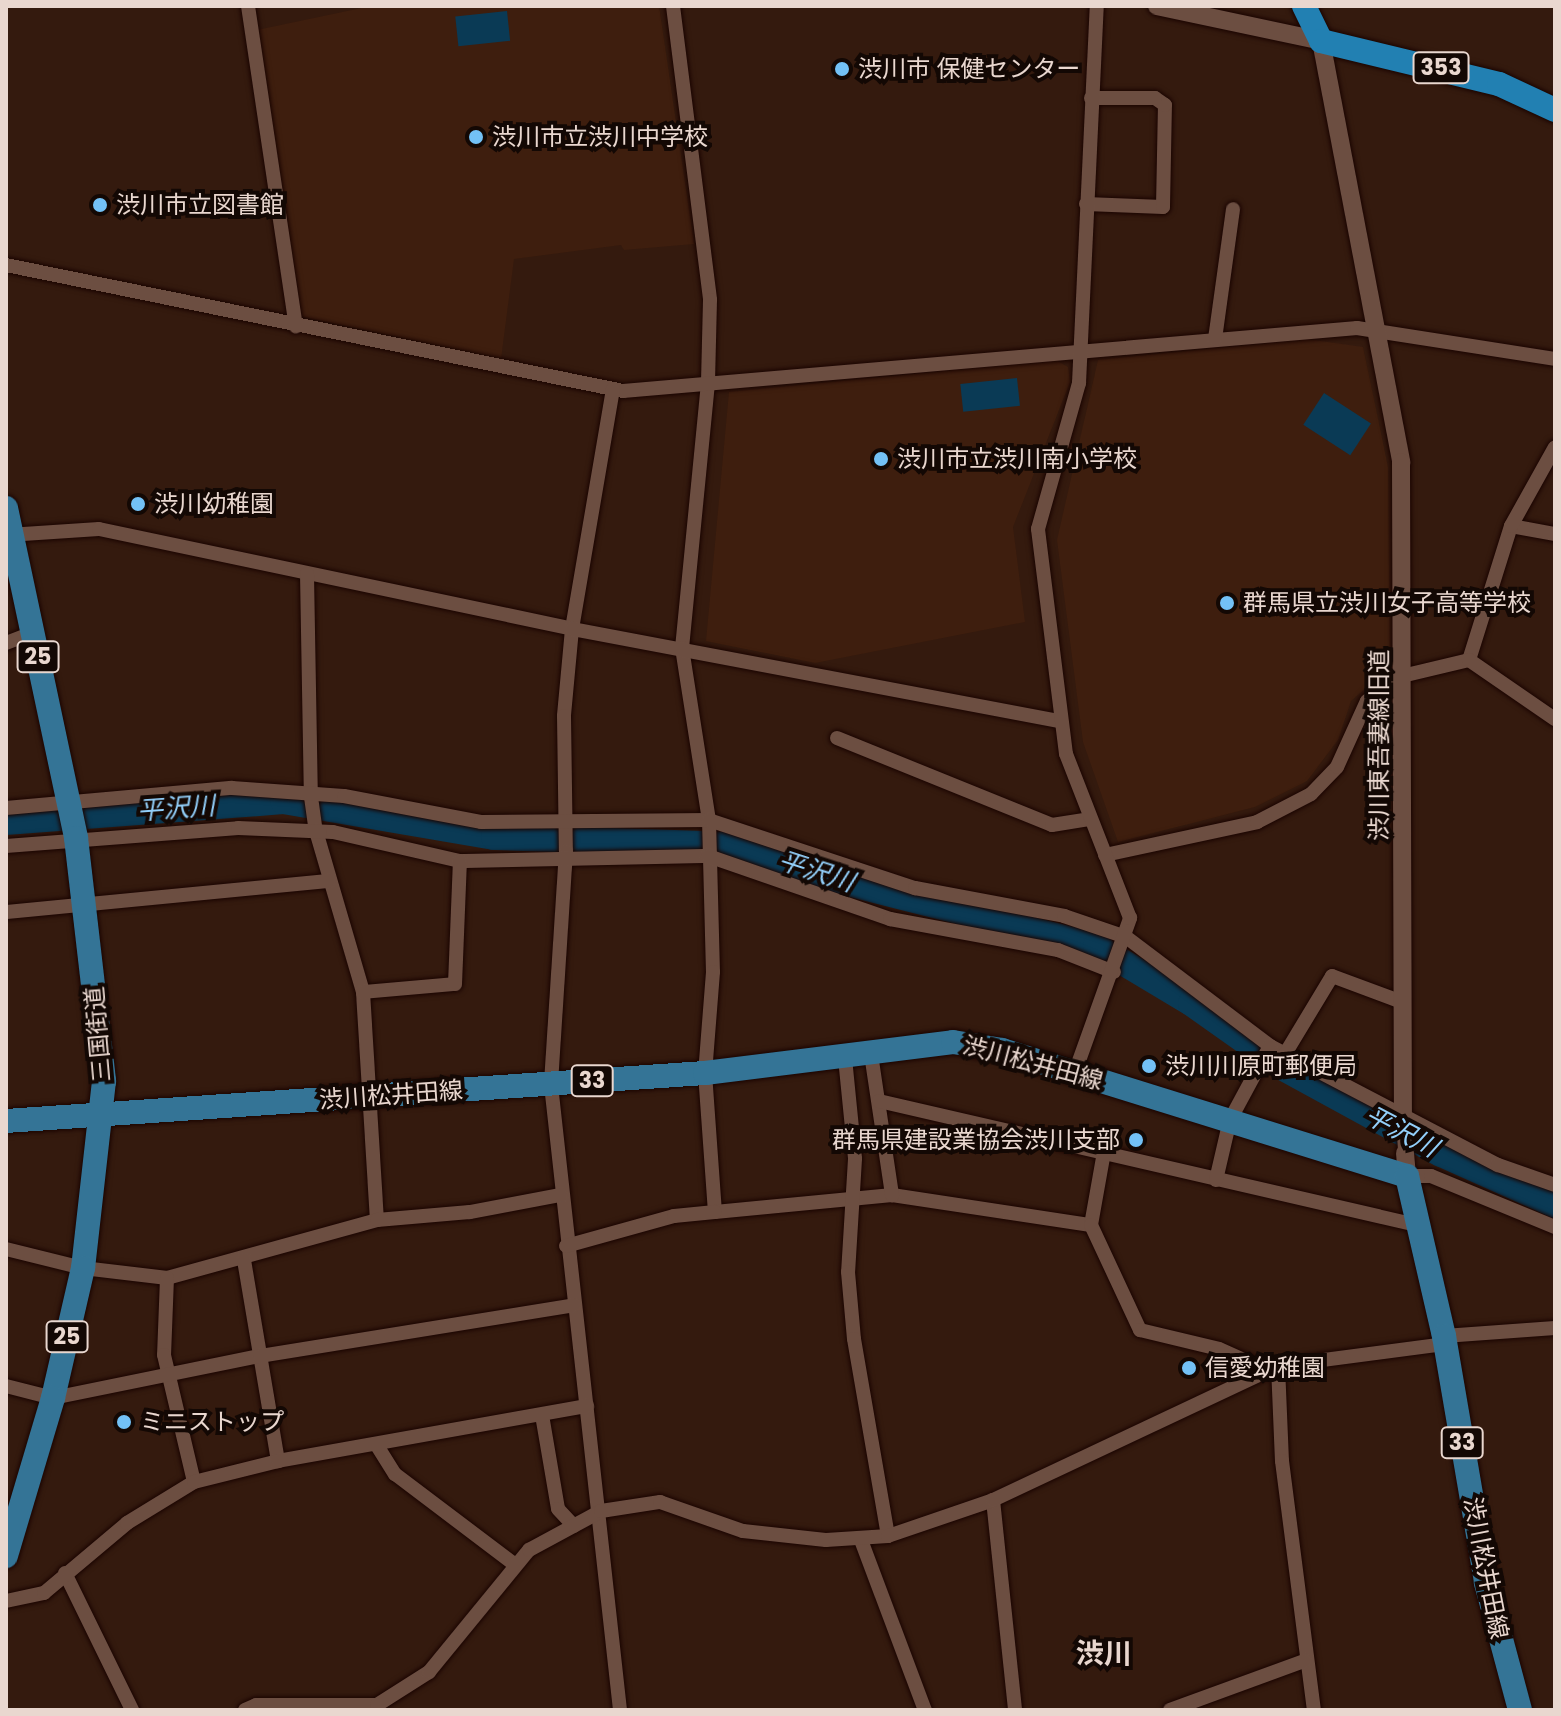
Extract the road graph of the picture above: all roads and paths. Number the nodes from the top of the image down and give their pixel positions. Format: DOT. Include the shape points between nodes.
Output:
graph roads {
  1 [pos="248,6"];
  2 [pos="673,6"];
  3 [pos="1097,6"];
  4 [pos="1157,6"];
  5 [pos="1304,6"];
  6 [pos="1321,6"];
  7 [pos="1321,41"];
  8 [pos="1091,98"];
  9 [pos="1555,110"];
  10 [pos="1086,204"];
  11 [pos="1233,209"];
  12 [pos="6,265"];
  13 [pos="296,326"];
  14 [pos="1380,330"];
  15 [pos="1215,339"];
  16 [pos="1081,350"];
  17 [pos="1555,359"];
  18 [pos="708,383"];
  19 [pos="613,389"];
  20 [pos="1555,447"];
  21 [pos="6,508"];
  22 [pos="1511,526"];
  23 [pos="1555,534"];
  24 [pos="9,535"];
  25 [pos="307,574"];
  26 [pos="572,629"];
  27 [pos="32,633"];
  28 [pos="6,643"];
  29 [pos="682,648"];
  30 [pos="1469,660"];
  31 [pos="1402,676"];
  32 [pos="1555,719"];
  33 [pos="1060,721"];
  34 [pos="837,738"];
  35 [pos="311,795"];
  36 [pos="6,808"];
  37 [pos="72,819"];
  38 [pos="1091,819"];
  39 [pos="566,823"];
  40 [pos="709,824"];
  41 [pos="315,826"];
  42 [pos="6,846"];
  43 [pos="708,854"];
  44 [pos="565,855"];
  45 [pos="1105,855"];
  46 [pos="460,861"];
  47 [pos="329,881"];
  48 [pos="87,903"];
  49 [pos="6,912"];
  50 [pos="1125,941"];
  51 [pos="1115,969"];
  52 [pos="363,992"];
  53 [pos="1402,1002"];
  54 [pos="1269,1048"];
  55 [pos="871,1054"];
  56 [pos="1285,1054"];
  57 [pos="845,1058"];
  58 [pos="1075,1072"];
  59 [pos="705,1073"];
  60 [pos="551,1085"];
  61 [pos="370,1096"];
  62 [pos="879,1101"];
  63 [pos="103,1113"];
  64 [pos="1403,1117"];
  65 [pos="1230,1120"];
  66 [pos="6,1121"];
  67 [pos="1104,1152"];
  68 [pos="1406,1164"];
  69 [pos="1216,1180"];
  70 [pos="1555,1185"];
  71 [pos="560,1195"];
  72 [pos="856,1195"];
  73 [pos="892,1195"];
  74 [pos="715,1212"];
  75 [pos="377,1220"];
  76 [pos="1091,1225"];
  77 [pos="1421,1226"];
  78 [pos="1555,1227"];
  79 [pos="566,1246"];
  80 [pos="6,1249"];
  81 [pos="244,1260"];
  82 [pos="83,1268"];
  83 [pos="167,1278"];
  84 [pos="574,1305"];
  85 [pos="1555,1328"];
  86 [pos="1445,1340"];
  87 [pos="260,1356"];
  88 [pos="1278,1366"];
  89 [pos="168,1374"];
  90 [pos="6,1386"];
  91 [pos="53,1398"];
  92 [pos="587,1406"];
  93 [pos="542,1415"];
  94 [pos="376,1444"];
  95 [pos="278,1461"];
  96 [pos="194,1482"];
  97 [pos="16,1493"];
  98 [pos="993,1500"];
  99 [pos="601,1511"];
  100 [pos="574,1526"];
  101 [pos="888,1536"];
  102 [pos="861,1540"];
  103 [pos="6,1556"];
  104 [pos="514,1564"];
  105 [pos="65,1573"];
  106 [pos="6,1601"];
  107 [pos="1304,1661"];
  108 [pos="336,1709"];
  109 [pos="132,1710"];
  110 [pos="245,1710"];
  111 [pos="620,1710"];
  112 [pos="925,1710"];
  113 [pos="1015,1710"];
  114 [pos="1170,1710"];
  115 [pos="1314,1710"];
  116 [pos="1520,1710"];
  1 -- 13 [label="street"];
  2 -- 18 [label="street" via="710,300"];
  3 -- 8 [label="street"];
  4 -- 7 [label="street"];
  5 -- 7 [label="highway"];
  6 -- 7 [label="highway"];
  7 -- 9 [label="highway, 353" via="1499,84"];
  7 -- 14 [label="street, 渋川東吾妻線旧道"];
  8 -- 10 [label="street"];
  8 -- 10 [label="street" via="1155,98 1165,105 1163,207"];
  10 -- 16 [label="street"];
  11 -- 15 [label="street"];
  12 -- 13 [label="street"];
  13 -- 19 [label="street"];
  14 -- 15 [label="street"];
  14 -- 17 [label="street"];
  14 -- 31 [label="street, 渋川東吾妻線旧道" via="1401,462"];
  15 -- 16 [label="street"];
  16 -- 18 [label="street"];
  16 -- 33 [label="street" via="1074,406 1038,529"];
  18 -- 19 [label="street"];
  18 -- 29 [label="street"];
  19 -- 26 [label="street"];
  20 -- 22 [label="street"];
  21 -- 24 [label="main road, 三国街道 / 25"];
  22 -- 23 [label="street"];
  22 -- 30 [label="street"];
  24 -- 25 [label="street" via="99,529"];
  24 -- 27 [label="main road, 三国街道 / 25"];
  25 -- 26 [label="street"];
  25 -- 35 [label="street"];
  26 -- 29 [label="street"];
  26 -- 39 [label="street" via="564,716"];
  27 -- 28 [label="street"];
  27 -- 37 [label="main road, 三国街道 / 25"];
  29 -- 33 [label="street"];
  29 -- 40 [label="street"];
  30 -- 31 [label="street"];
  30 -- 32 [label="street"];
  31 -- 45 [label="street" via="1367,701 1337,767 1311,794 1257,822"];
  31 -- 53 [label="street, 渋川東吾妻線旧道"];
  33 -- 38 [label="street" via="1066,754"];
  34 -- 38 [label="street" via="1052,825"];
  35 -- 37 [label="street" via="232,788"];
  35 -- 39 [label="street" via="481,822"];
  35 -- 41 [label="street"];
  36 -- 37 [label="street"];
  37 -- 41 [label="street" via="238,828"];
  37 -- 42 [label="street"];
  37 -- 48 [label="main road, 三国街道 / 25"];
  38 -- 45 [label="street"];
  39 -- 40 [label="street"];
  39 -- 44 [label="street"];
  40 -- 43 [label="street"];
  40 -- 50 [label="street" via="915,888 1064,916"];
  41 -- 46 [label="street"];
  41 -- 47 [label="street"];
  43 -- 44 [label="street"];
  43 -- 51 [label="street" via="890,919 1058,950"];
  43 -- 59 [label="street" via="713,972"];
  44 -- 46 [label="street"];
  44 -- 60 [label="street"];
  45 -- 50 [label="street" via="1130,918"];
  46 -- 52 [label="street" via="455,984"];
  47 -- 48 [label="street"];
  47 -- 52 [label="street"];
  48 -- 49 [label="street"];
  48 -- 63 [label="main road, 三国街道 / 25"];
  50 -- 51 [label="street"];
  50 -- 54 [label="street"];
  51 -- 58 [label="street"];
  52 -- 61 [label="street"];
  53 -- 56 [label="street" via="1332,976"];
  53 -- 64 [label="street, 渋川東吾妻線旧道"];
  54 -- 56 [label="street"];
  54 -- 65 [label="street"];
  55 -- 57 [label="main road, 渋川松井田線 / 33"];
  55 -- 58 [label="main road, 渋川松井田線 / 33" via="953,1042"];
  55 -- 62 [label="street"];
  56 -- 64 [label="street"];
  57 -- 59 [label="main road, 渋川松井田線 / 33"];
  57 -- 72 [label="street"];
  58 -- 65 [label="main road, 渋川松井田線 / 33"];
  59 -- 60 [label="main road, 渋川松井田線 / 33"];
  59 -- 74 [label="street"];
  60 -- 61 [label="main road, 渋川松井田線 / 33"];
  60 -- 71 [label="street"];
  61 -- 63 [label="main road, 渋川松井田線 / 33"];
  61 -- 75 [label="street"];
  62 -- 67 [label="street"];
  62 -- 73 [label="street"];
  63 -- 66 [label="main road, 渋川松井田線 / 33"];
  63 -- 82 [label="main road, 三国街道 / 25"];
  64 -- 68 [label="street"];
  64 -- 70 [label="street" via="1498,1165"];
  65 -- 68 [label="main road, 渋川松井田線 / 33"];
  65 -- 69 [label="street"];
  67 -- 69 [label="street"];
  67 -- 76 [label="street"];
  68 -- 77 [label="main road, 渋川松井田線 / 33"];
  68 -- 78 [label="street"];
  69 -- 77 [label="street"];
  71 -- 75 [label="street" via="470,1212"];
  71 -- 79 [label="street"];
  72 -- 73 [label="street"];
  72 -- 74 [label="street"];
  72 -- 101 [label="street" via="848,1272 853,1333"];
  73 -- 76 [label="street"];
  74 -- 79 [label="street" via="674,1216"];
  75 -- 81 [label="street"];
  76 -- 88 [label="street" via="1140,1330 1219,1349 1252,1364"];
  77 -- 86 [label="main road, 渋川松井田線 / 33"];
  79 -- 84 [label="street"];
  80 -- 82 [label="street"];
  81 -- 83 [label="street"];
  81 -- 87 [label="street"];
  82 -- 83 [label="street"];
  82 -- 91 [label="main road, 三国街道 / 25"];
  83 -- 89 [label="street"];
  84 -- 87 [label="street"];
  84 -- 92 [label="street"];
  85 -- 86 [label="street"];
  86 -- 88 [label="street"];
  86 -- 116 [label="main road, 渋川松井田線 / 33" via="1486,1583"];
  87 -- 89 [label="street"];
  87 -- 95 [label="street"];
  88 -- 98 [label="street"];
  88 -- 107 [label="street" via="1282,1461"];
  89 -- 91 [label="street"];
  89 -- 96 [label="street"];
  90 -- 91 [label="street"];
  91 -- 97 [label="main road, 三国街道 / 25"];
  92 -- 93 [label="street"];
  92 -- 99 [label="street"];
  93 -- 94 [label="street"];
  93 -- 100 [label="street" via="558,1509"];
  94 -- 95 [label="street"];
  94 -- 104 [label="street" via="395,1474"];
  95 -- 96 [label="street"];
  96 -- 105 [label="street" via="127,1523"];
  97 -- 103 [label="main road, 三国街道 / 25"];
  98 -- 101 [label="street"];
  98 -- 113 [label="street"];
  99 -- 100 [label="street"];
  99 -- 102 [label="street" via="660,1502 743,1531"];
  99 -- 111 [label="street"];
  100 -- 104 [label="street"];
  101 -- 102 [label="street"];
  102 -- 112 [label="street"];
  104 -- 108 [label="street" via="429,1672 377,1705"];
  105 -- 106 [label="street" via="44,1593"];
  105 -- 109 [label="street"];
  107 -- 114 [label="street"];
  107 -- 115 [label="street"];
  108 -- 110 [label="street" via="256,1705"];
}
